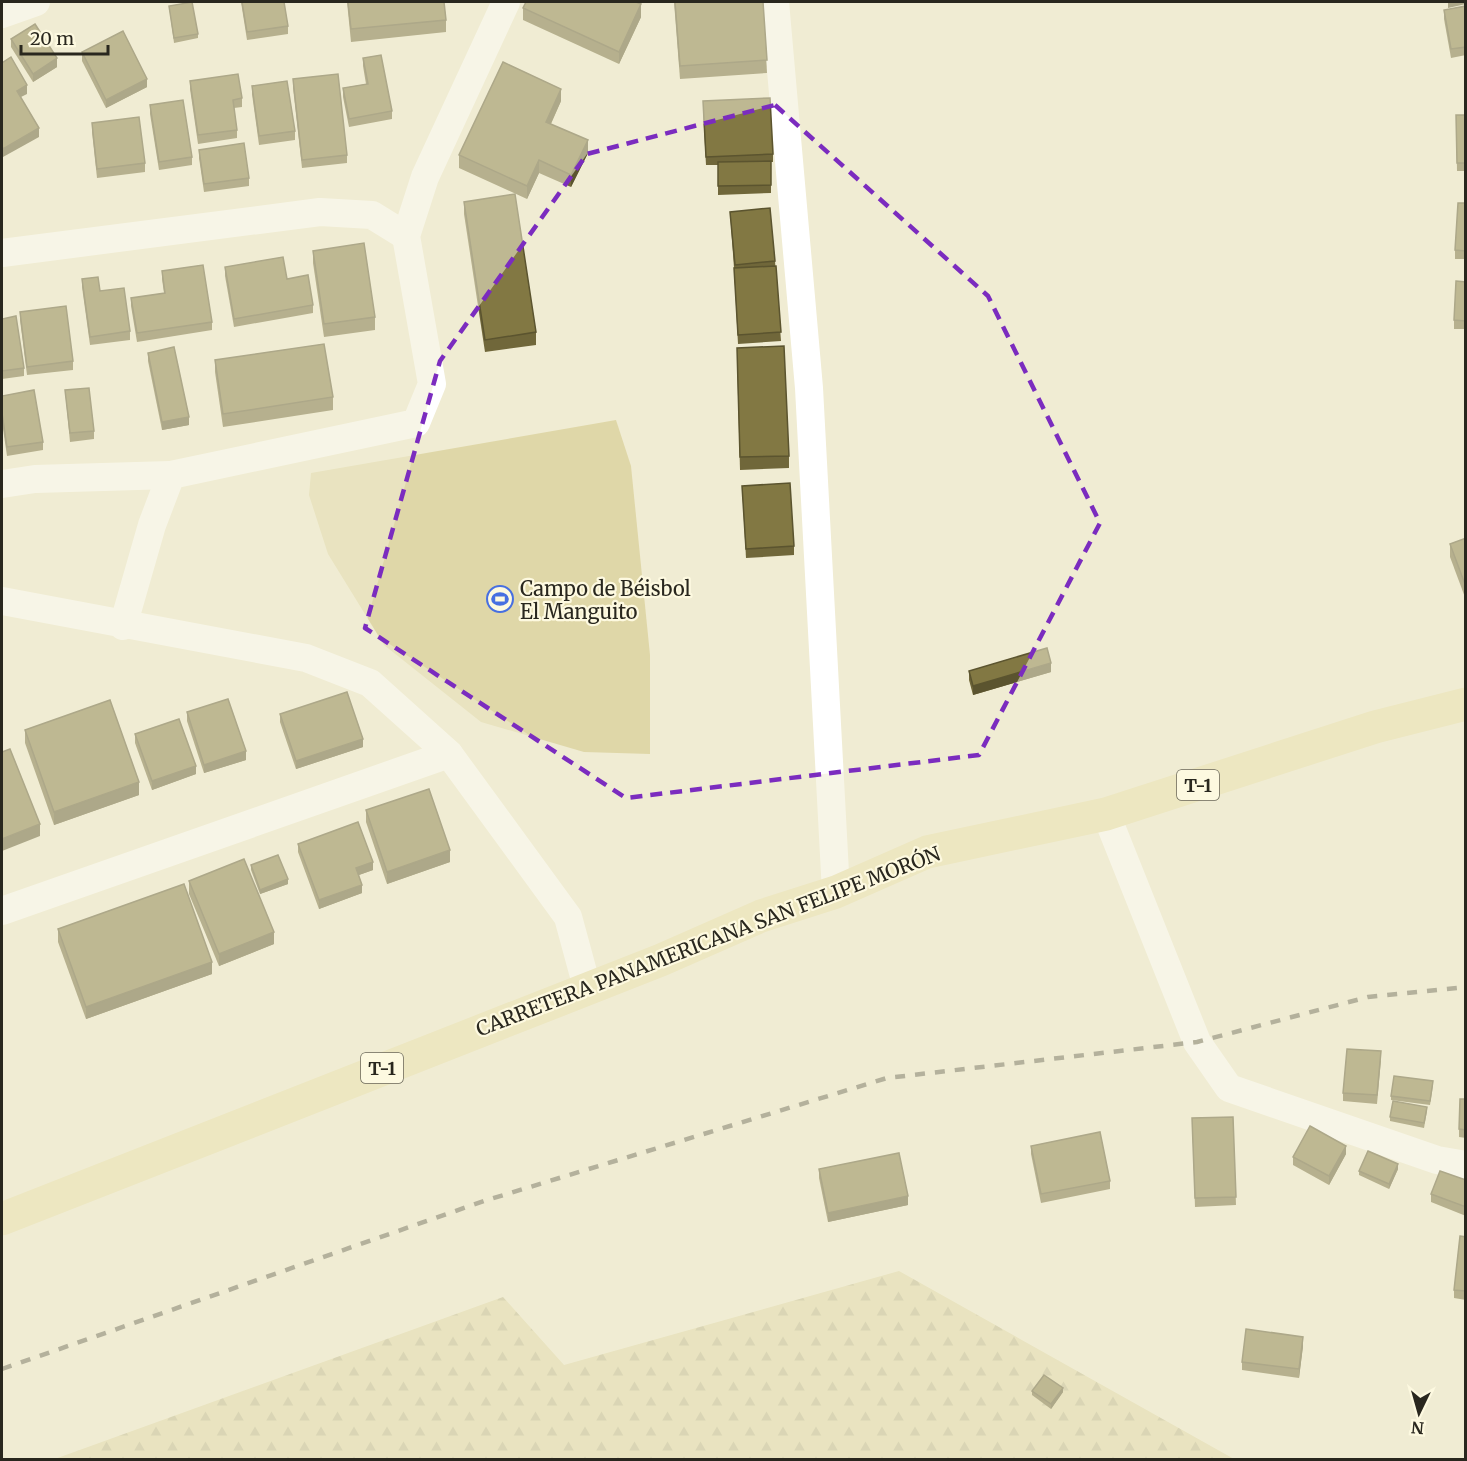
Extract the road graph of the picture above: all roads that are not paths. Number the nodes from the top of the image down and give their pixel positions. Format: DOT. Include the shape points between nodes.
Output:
graph roads {
  1 [pos="36,2"];
  2 [pos="506,2"];
  3 [pos="776,2"];
  4 [pos="2,14"];
  5 [pos="406,236"];
  6 [pos="2,253"];
  7 [pos="171,475"];
  8 [pos="2,484"];
  9 [pos="2,601"];
  10 [pos="123,626"];
  11 [pos="1466,704"];
  12 [pos="449,754"];
  13 [pos="1106,814"];
  14 [pos="836,892"];
  15 [pos="2,911"];
  16 [pos="587,987"];
  17 [pos="1466,1165"];
  18 [pos="2,1218"];
  1 -- 4 [label="street"];
  2 -- 5 [label="street" via="425,177"];
  3 -- 14 [label="street" via="808,388"];
  5 -- 6 [label="street" via="372,215 320,212"];
  5 -- 7 [label="street" via="432,384 416,423"];
  7 -- 8 [label="street" via="35,479"];
  7 -- 10 [label="street"];
  9 -- 10 [label="street"];
  10 -- 12 [label="street" via="306,658 370,683"];
  11 -- 13 [label="main road, CARRETERA PANAMERICANA SAN FELIPE MORÓN / T-1" via="1375,727"];
  12 -- 15 [label="street"];
  12 -- 16 [label="street" via="568,917"];
  13 -- 14 [label="main road, CARRETERA PANAMERICANA SAN FELIPE MORÓN / T-1" via="927,852"];
  13 -- 17 [label="street" via="1197,1042 1229,1088 1437,1160"];
  14 -- 16 [label="main road, CARRETERA PANAMERICANA SAN FELIPE MORÓN / T-1" via="761,916"];
  16 -- 18 [label="main road, CARRETERA PANAMERICANA SAN FELIPE MORÓN / T-1"];
}
